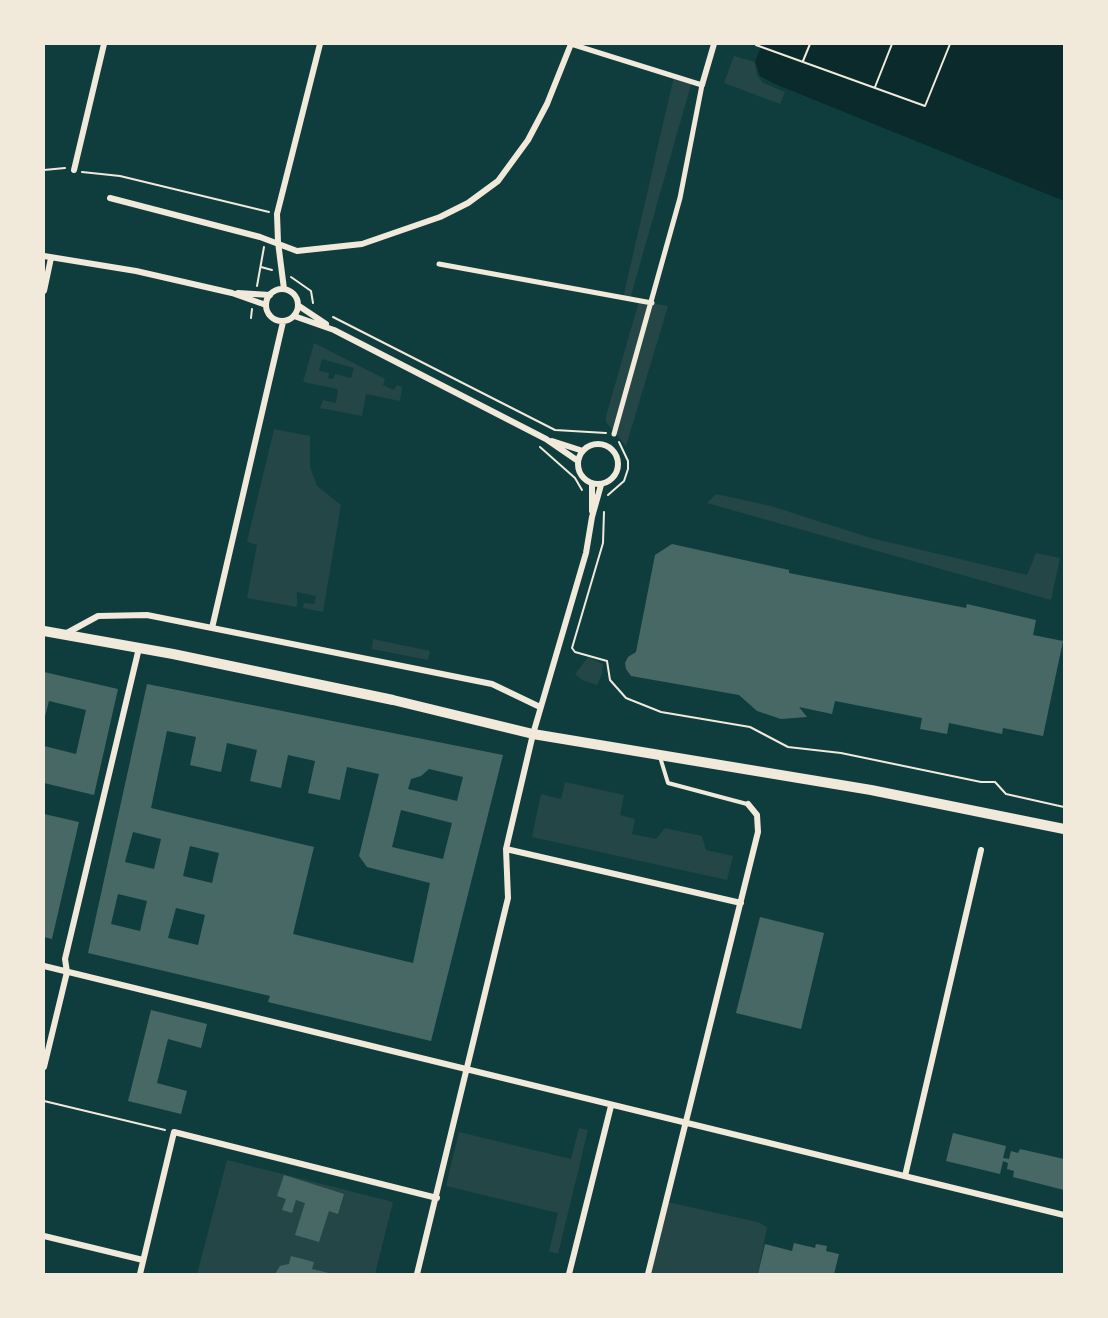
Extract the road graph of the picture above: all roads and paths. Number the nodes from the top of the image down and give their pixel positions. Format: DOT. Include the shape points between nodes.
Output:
graph roads {
  1 [pos="104,44"];
  2 [pos="320,44"];
  3 [pos="571,44"];
  4 [pos="714,44"];
  5 [pos="810,44"];
  6 [pos="892,44"];
  7 [pos="950,44"];
  8 [pos="756,45"];
  9 [pos="803,61"];
  10 [pos="702,85"];
  11 [pos="875,87"];
  12 [pos="74,170"];
  13 [pos="91,175"];
  14 [pos="110,198"];
  15 [pos="266,239"];
  16 [pos="278,242"];
  17 [pos="44,256"];
  18 [pos="51,258"];
  19 [pos="439,264"];
  20 [pos="284,289"];
  21 [pos="44,291"];
  22 [pos="232,293"];
  23 [pos="256,293"];
  24 [pos="270,295"];
  25 [pos="254,301"];
  26 [pos="652,303"];
  27 [pos="266,305"];
  28 [pos="298,306"];
  29 [pos="324,312"];
  30 [pos="294,316"];
  31 [pos="251,318"];
  32 [pos="283,322"];
  33 [pos="334,330"];
  34 [pos="614,434"];
  35 [pos="546,439"];
  36 [pos="583,451"];
  37 [pos="557,461"];
  38 [pos="578,461"];
  39 [pos="592,484"];
  40 [pos="601,484"];
  41 [pos="598,500"];
  42 [pos="212,628"];
  43 [pos="44,632"];
  44 [pos="62,635"];
  45 [pos="139,648"];
  46 [pos="540,707"];
  47 [pos="533,734"];
  48 [pos="660,757"];
  49 [pos="748,804"];
  50 [pos="1065,807"];
  51 [pos="1065,829"];
  52 [pos="506,849"];
  53 [pos="981,850"];
  54 [pos="741,903"];
  55 [pos="44,966"];
  56 [pos="66,972"];
  57 [pos="44,1067"];
  58 [pos="467,1071"];
  59 [pos="44,1101"];
  60 [pos="611,1106"];
  61 [pos="686,1121"];
  62 [pos="174,1132"];
  63 [pos="905,1176"];
  64 [pos="437,1198"];
  65 [pos="1065,1215"];
  66 [pos="44,1236"];
  67 [pos="143,1260"];
  68 [pos="140,1275"];
  69 [pos="417,1275"];
  70 [pos="569,1275"];
  71 [pos="648,1275"];
  1 -- 12 [label="street"];
  2 -- 16 [label="street" via="277,214"];
  3 -- 10 [label="street"];
  3 -- 16 [label="street" via="528,140 498,181 483,193 440,217 362,244 297,251"];
  4 -- 10 [label="street"];
  5 -- 9 [label="path"];
  6 -- 11 [label="path"];
  7 -- 11 [label="path" via="925,106"];
  8 -- 9 [label="path"];
  9 -- 11 [label="path"];
  10 -- 26 [label="street" via="680,198"];
  13 -- 15 [label="path" via="102,172 270,213"];
  14 -- 15 [label="street"];
  15 -- 16 [label="street"];
  15 -- 23 [label="path"];
  16 -- 20 [label="street"];
  17 -- 18 [label="street"];
  18 -- 21 [label="street"];
  18 -- 22 [label="street" via="136,271"];
  19 -- 26 [label="street"];
  20 -- 24 [label="street"];
  20 -- 28 [label="street" via="296,297"];
  22 -- 23 [label="street"];
  22 -- 25 [label="street"];
  23 -- 24 [label="street"];
  24 -- 27 [label="street"];
  25 -- 27 [label="street"];
  25 -- 31 [label="path"];
  26 -- 34 [label="street"];
  27 -- 32 [label="street" via="273,318"];
  28 -- 30 [label="street"];
  28 -- 33 [label="street"];
  29 -- 34 [label="path" via="555,430"];
  30 -- 32 [label="street"];
  30 -- 33 [label="street"];
  32 -- 42 [label="street"];
  33 -- 35 [label="street"];
  34 -- 41 [label="path" via="623,448 628,469 624,481"];
  35 -- 36 [label="street"];
  35 -- 38 [label="street"];
  36 -- 38 [label="street"];
  36 -- 40 [label="street" via="599,444 615,452 617,471"];
  37 -- 41 [label="path" via="587,497"];
  38 -- 39 [label="street" via="582,477"];
  39 -- 40 [label="street"];
  39 -- 41 [label="street"];
  40 -- 41 [label="street"];
  41 -- 46 [label="street"];
  41 -- 50 [label="path" via="603,543 572,648 607,661 610,680 626,698 661,712 750,727 788,747 995,782 1006,794"];
  42 -- 44 [label="street" via="147,615 98,616"];
  42 -- 46 [label="street" via="492,684"];
  43 -- 44 [label="main road"];
  44 -- 45 [label="main road"];
  45 -- 47 [label="main road" via="393,700"];
  45 -- 56 [label="street" via="65,959"];
  46 -- 47 [label="street"];
  47 -- 48 [label="main road"];
  47 -- 52 [label="street"];
  48 -- 49 [label="lane" via="668,783"];
  48 -- 51 [label="main road" via="892,794"];
  49 -- 54 [label="street" via="757,815 758,832"];
  52 -- 54 [label="street"];
  52 -- 58 [label="street" via="508,898"];
  53 -- 63 [label="street"];
  54 -- 61 [label="street"];
  55 -- 56 [label="street"];
  56 -- 57 [label="street"];
  56 -- 58 [label="street"];
  58 -- 60 [label="street"];
  58 -- 64 [label="street"];
  59 -- 62 [label="path"];
  60 -- 61 [label="street"];
  60 -- 70 [label="street"];
  61 -- 63 [label="street"];
  61 -- 71 [label="street"];
  62 -- 64 [label="street"];
  62 -- 67 [label="street"];
  63 -- 65 [label="street"];
  64 -- 69 [label="street"];
  66 -- 67 [label="street"];
  67 -- 68 [label="street"];
}
